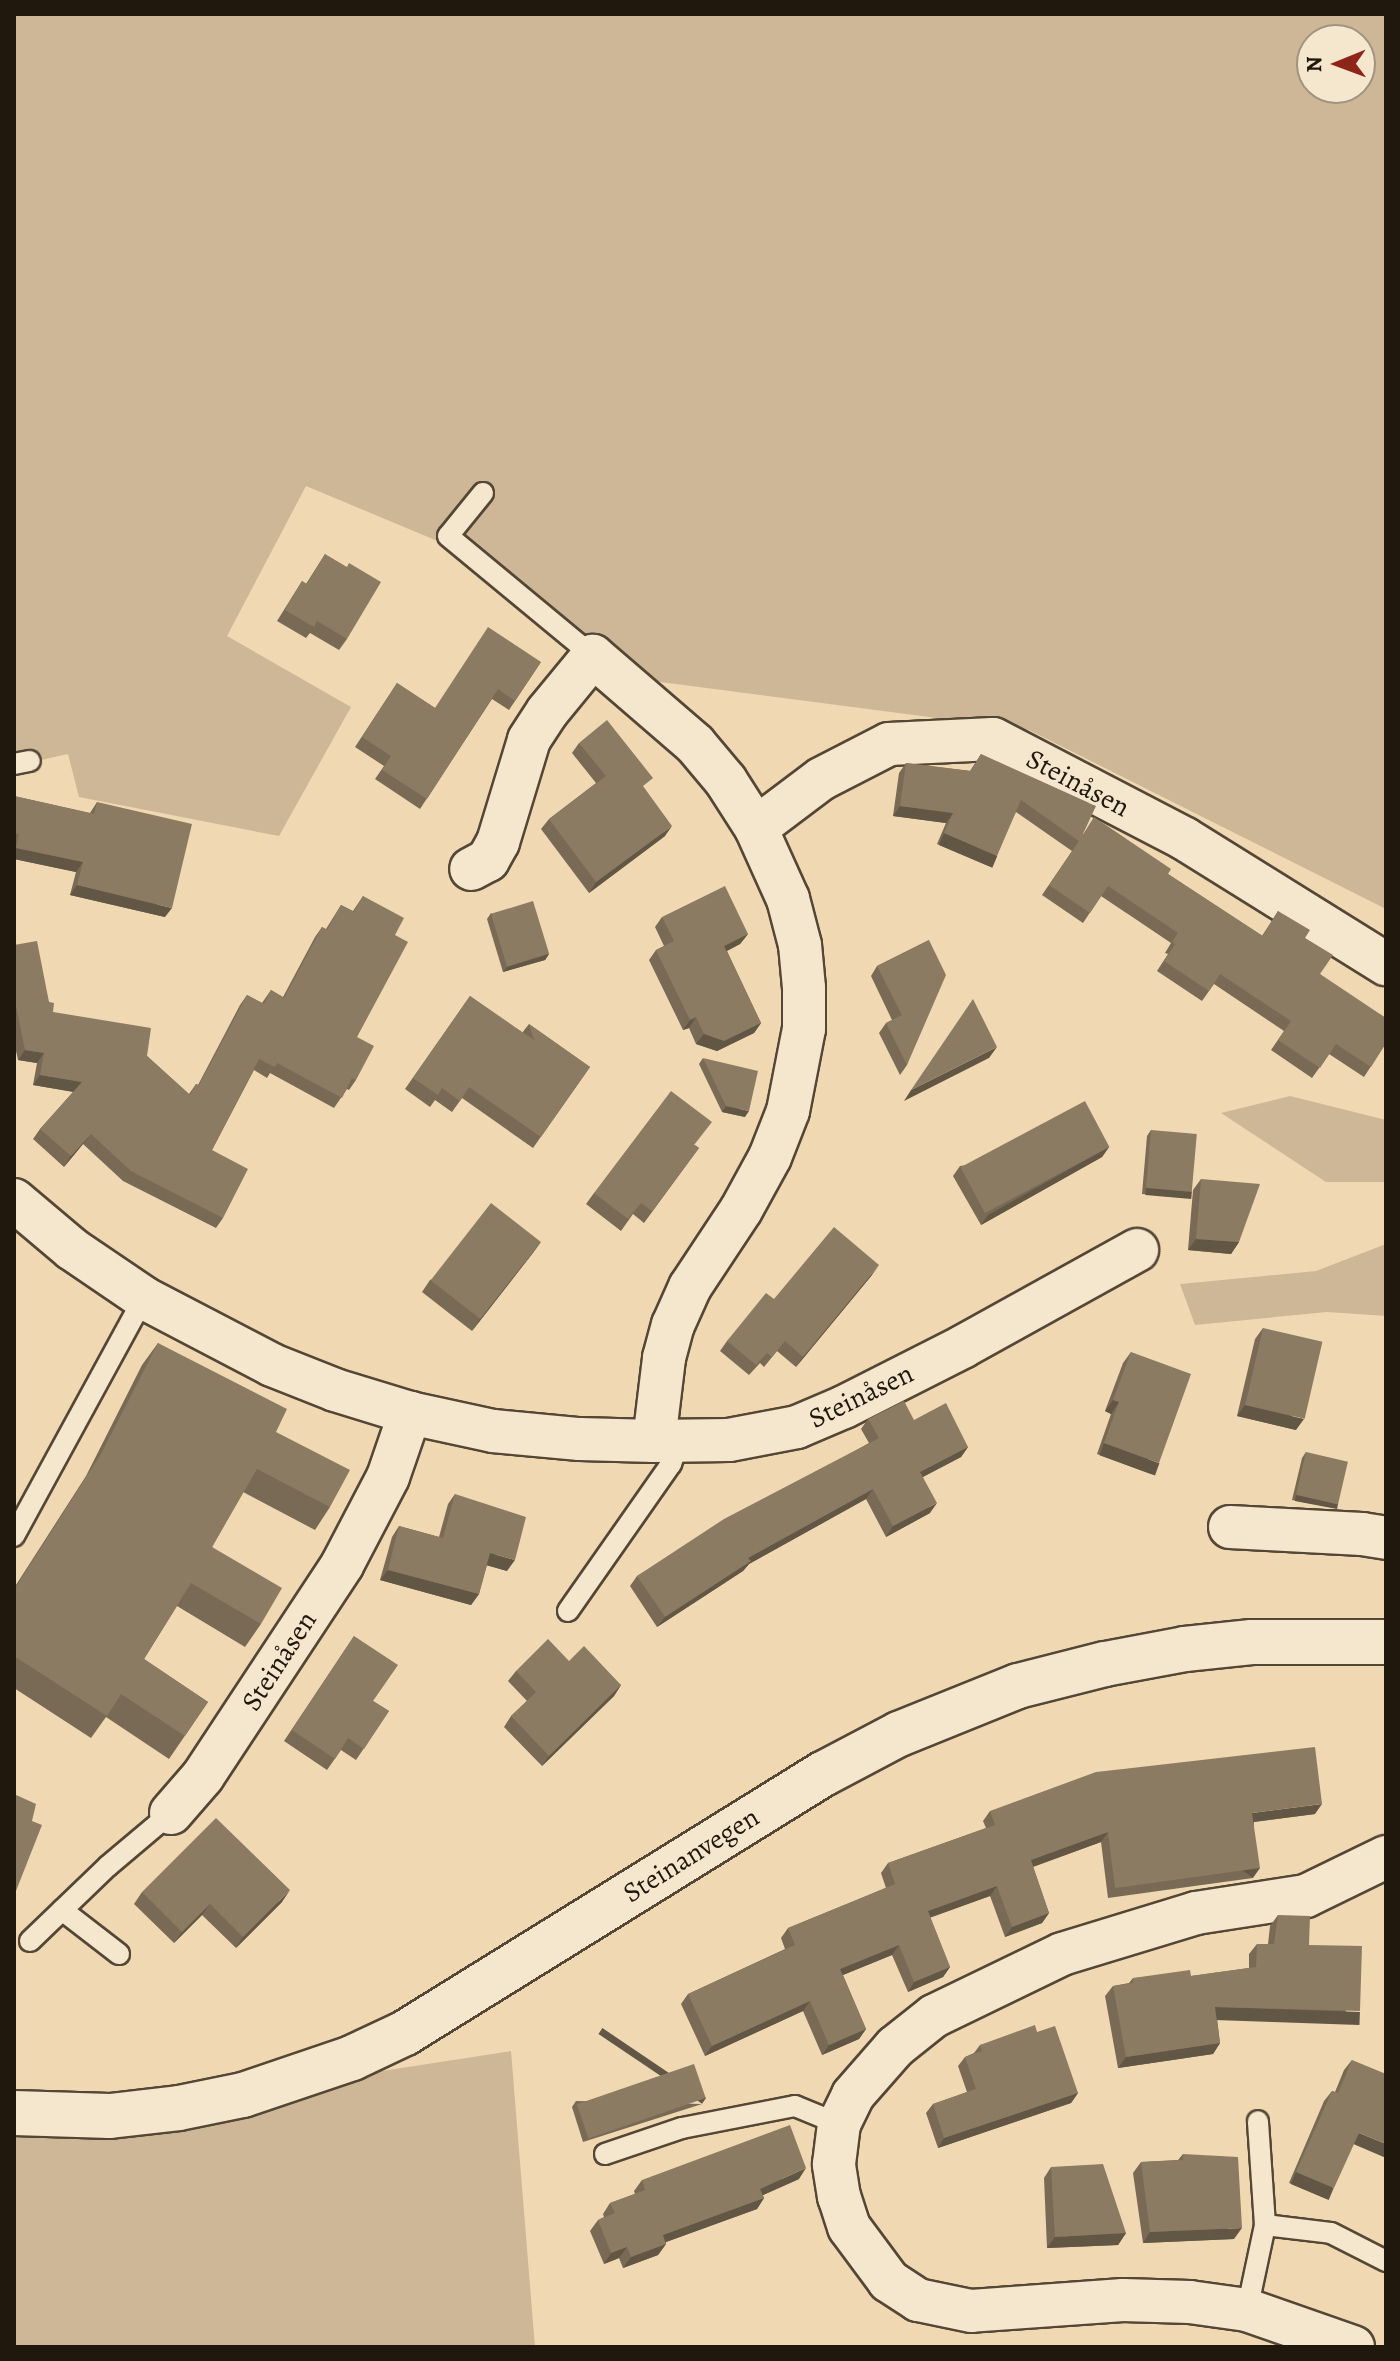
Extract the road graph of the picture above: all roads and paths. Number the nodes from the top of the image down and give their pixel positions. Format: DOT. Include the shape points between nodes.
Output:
graph roads {
  1 [pos="483,493"];
  2 [pos="593,656"];
  3 [pos="756,828"];
  4 [pos="471,869"];
  5 [pos="1386,964"];
  6 [pos="14,1200"];
  7 [pos="1137,1250"];
  8 [pos="144,1298"];
  9 [pos="410,1413"];
  10 [pos="666,1441"];
  11 [pos="1230,1527"];
  12 [pos="14,1536"];
  13 [pos="1386,1538"];
  14 [pos="568,1611"];
  15 [pos="1386,1642"];
  16 [pos="171,1813"];
  17 [pos="1386,1857"];
  18 [pos="62,1910"];
  19 [pos="30,1941"];
  20 [pos="119,1954"];
  21 [pos="14,2113"];
  22 [pos="1258,2121"];
  23 [pos="839,2124"];
  24 [pos="605,2154"];
  25 [pos="1265,2225"];
  26 [pos="1386,2261"];
  27 [pos="1247,2310"];
  28 [pos="1353,2347"];
  1 -- 2 [label="lane" via="448,536"];
  2 -- 3 [label="street" via="695,744"];
  2 -- 4 [label="street" via="529,740 498,842 488,860"];
  3 -- 5 [label="street, Steinåsen" via="821,779 889,744 993,739 1185,839"];
  3 -- 10 [label="street" via="788,899 800,945 804,1029 798,1071 770,1157 690,1287 673,1325 664,1358"];
  6 -- 8 [label="street, Steinåsen" via="72,1249"];
  7 -- 10 [label="street, Steinåsen" via="964,1346 797,1427 729,1440"];
  8 -- 9 [label="street, Steinåsen" via="272,1365"];
  8 -- 12 [label="lane"];
  9 -- 10 [label="street, Steinåsen" via="493,1431"];
  9 -- 16 [label="street, Steinåsen" via="388,1477 342,1565 203,1776"];
  10 -- 14 [label="lane" via="671,1464"];
  11 -- 13 [label="street"];
  15 -- 21 [label="main road, Steinanvegen" via="1252,1642 1185,1649 1018,1686 899,1734 823,1774 405,2033 352,2058 243,2095 179,2108 110,2116"];
  16 -- 18 [label="lane"];
  17 -- 23 [label="street" via="1306,1896 1196,1913 1047,1960 934,2016 853,2095"];
  18 -- 19 [label="lane"];
  18 -- 20 [label="lane"];
  22 -- 25 [label="lane"];
  23 -- 24 [label="lane" via="795,2106 682,2128"];
  23 -- 27 [label="street" via="834,2164 849,2227 889,2281 918,2300 971,2311 1123,2300"];
  25 -- 26 [label="lane" via="1331,2233"];
  25 -- 27 [label="lane"];
  27 -- 28 [label="street"];
}
